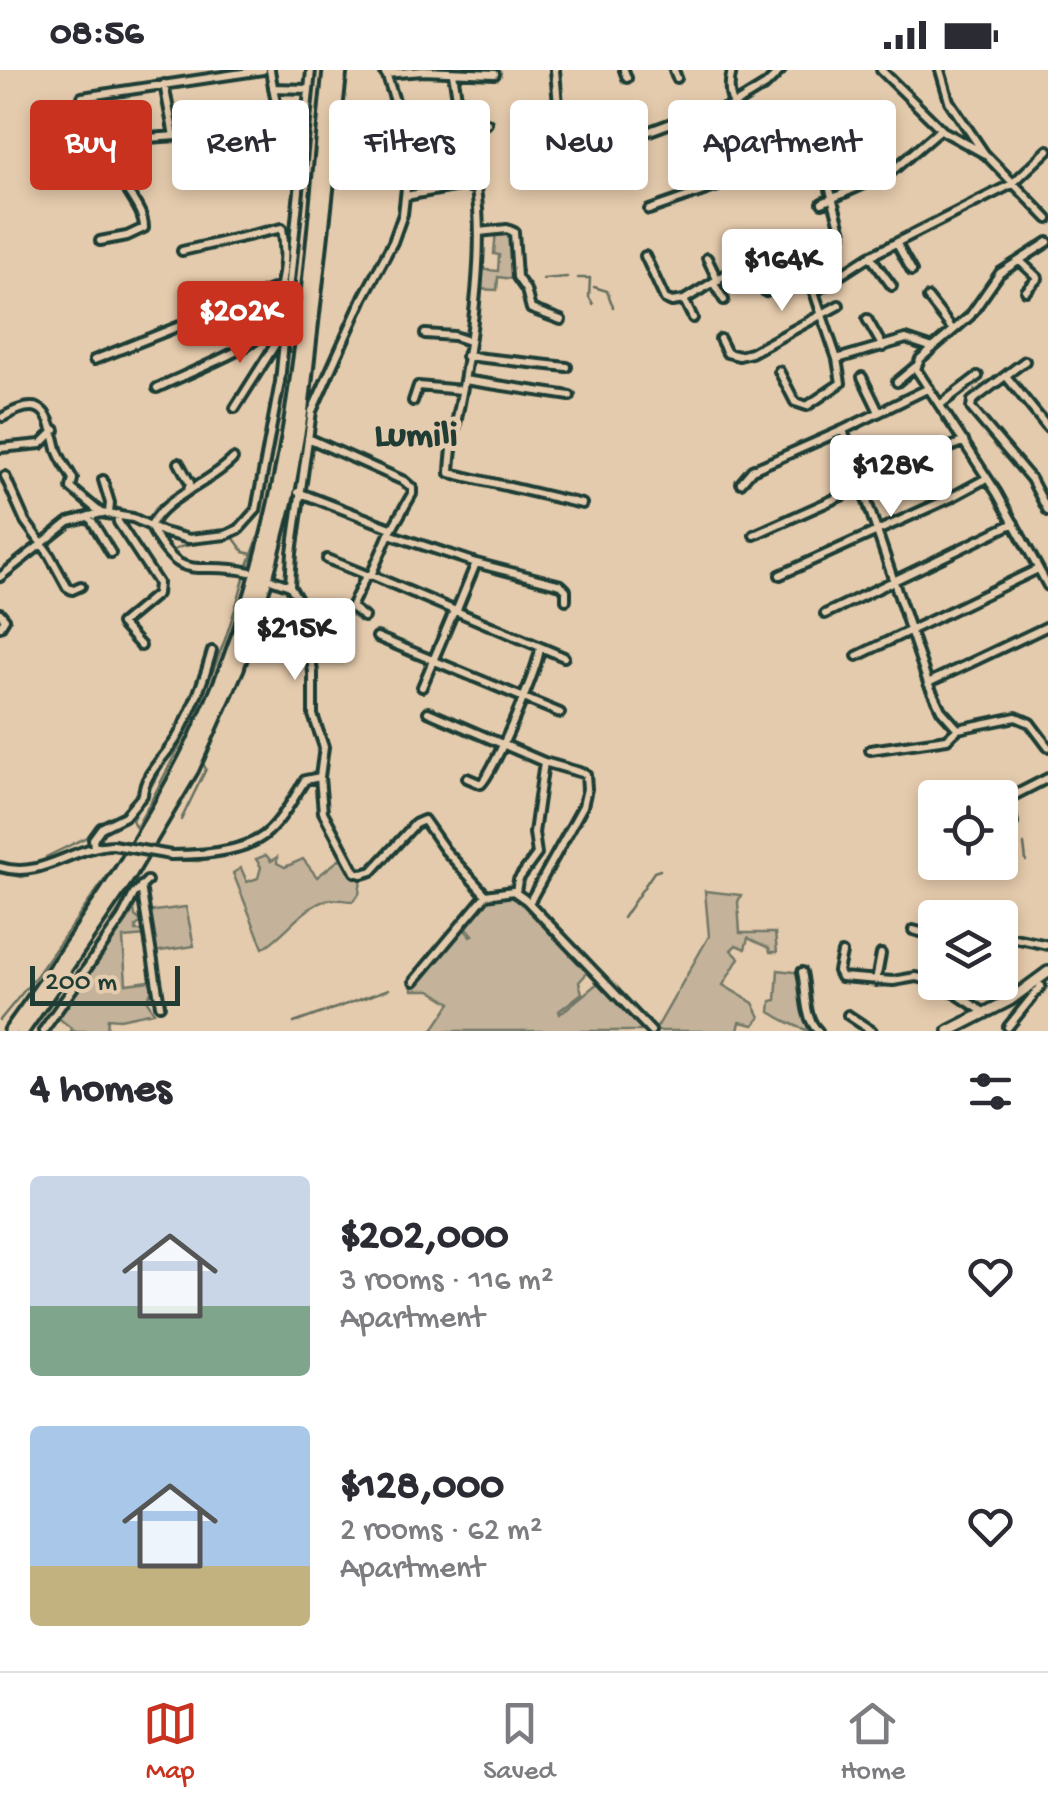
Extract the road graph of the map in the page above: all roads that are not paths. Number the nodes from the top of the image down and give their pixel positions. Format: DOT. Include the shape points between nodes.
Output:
graph roads {
  1 [pos="267,70"];
  2 [pos="310,70"];
  3 [pos="330,70"];
  4 [pos="340,70"];
  5 [pos="555,70"];
  6 [pos="732,70"];
  7 [pos="782,70"];
  8 [pos="881,70"];
  9 [pos="940,70"];
  10 [pos="385,72"];
  11 [pos="453,73"];
  12 [pos="495,74"];
  13 [pos="164,84"];
  14 [pos="273,88"];
  15 [pos="308,89"];
  16 [pos="82,97"];
  17 [pos="275,100"];
  18 [pos="458,100"];
  19 [pos="558,100"];
  20 [pos="733,100"];
  21 [pos="741,100"];
  22 [pos="172,126"];
  23 [pos="941,129"];
  24 [pos="1048,150"];
  25 [pos="985,154"];
  26 [pos="1012,184"];
  27 [pos="127,190"];
  28 [pos="707,190"];
  29 [pos="831,190"];
  30 [pos="406,196"];
  31 [pos="833,198"];
  32 [pos="822,204"];
  33 [pos="649,210"];
  34 [pos="1048,218"];
  35 [pos="479,232"];
  36 [pos="740,240"];
  37 [pos="100,241"];
  38 [pos="1048,242"];
  39 [pos="897,244"];
  40 [pos="182,251"];
  41 [pos="645,256"];
  42 [pos="870,256"];
  43 [pos="707,258"];
  44 [pos="1020,261"];
  45 [pos="743,266"];
  46 [pos="912,271"];
  47 [pos="806,273"];
  48 [pos="716,282"];
  49 [pos="285,284"];
  50 [pos="892,286"];
  51 [pos="1026,291"];
  52 [pos="814,292"];
  53 [pos="928,298"];
  54 [pos="684,300"];
  55 [pos="724,300"];
  56 [pos="839,305"];
  57 [pos="823,313"];
  58 [pos="694,318"];
  59 [pos="867,319"];
  60 [pos="561,320"];
  61 [pos="285,328"];
  62 [pos="953,330"];
  63 [pos="425,334"];
  64 [pos="720,338"];
  65 [pos="470,341"];
  66 [pos="883,347"];
  67 [pos="933,348"];
  68 [pos="466,356"];
  69 [pos="837,359"];
  70 [pos="94,360"];
  71 [pos="1025,361"];
  72 [pos="916,365"];
  73 [pos="567,367"];
  74 [pos="780,371"];
  75 [pos="978,376"];
  76 [pos="1006,376"];
  77 [pos="862,377"];
  78 [pos="464,380"];
  79 [pos="897,382"];
  80 [pos="157,388"];
  81 [pos="929,388"];
  82 [pos="462,390"];
  83 [pos="570,396"];
  84 [pos="413,400"];
  85 [pos="941,404"];
  86 [pos="235,408"];
  87 [pos="880,412"];
  88 [pos="3,417"];
  89 [pos="1048,428"];
  90 [pos="55,430"];
  91 [pos="843,430"];
  92 [pos="308,438"];
  93 [pos="964,441"];
  94 [pos="0,448"];
  95 [pos="233,459"];
  96 [pos="179,463"];
  97 [pos="5,476"];
  98 [pos="987,478"];
  99 [pos="102,480"];
  100 [pos="741,483"];
  101 [pos="863,489"];
  102 [pos="188,491"];
  103 [pos="298,492"];
  104 [pos="582,504"];
  105 [pos="1048,511"];
  106 [pos="109,513"];
  107 [pos="89,516"];
  108 [pos="1014,522"];
  109 [pos="150,526"];
  110 [pos="390,531"];
  111 [pos="876,532"];
  112 [pos="754,536"];
  113 [pos="184,539"];
  114 [pos="42,544"];
  115 [pos="111,553"];
  116 [pos="168,555"];
  117 [pos="326,559"];
  118 [pos="476,563"];
  119 [pos="1038,568"];
  120 [pos="250,572"];
  121 [pos="780,575"];
  122 [pos="368,576"];
  123 [pos="0,578"];
  124 [pos="273,580"];
  125 [pos="894,580"];
  126 [pos="81,586"];
  127 [pos="290,586"];
  128 [pos="1048,586"];
  129 [pos="566,600"];
  130 [pos="455,612"];
  131 [pos="0,613"];
  132 [pos="825,614"];
  133 [pos="364,617"];
  134 [pos="1048,626"];
  135 [pos="0,628"];
  136 [pos="909,631"];
  137 [pos="377,637"];
  138 [pos="141,646"];
  139 [pos="540,648"];
  140 [pos="212,652"];
  141 [pos="857,656"];
  142 [pos="564,657"];
  143 [pos="433,659"];
  144 [pos="928,683"];
  145 [pos="422,687"];
  146 [pos="522,696"];
  147 [pos="428,712"];
  148 [pos="560,713"];
  149 [pos="958,730"];
  150 [pos="505,744"];
  151 [pos="1047,745"];
  152 [pos="870,750"];
  153 [pos="544,762"];
  154 [pos="320,778"];
  155 [pos="467,778"];
  156 [pos="1048,778"];
  157 [pos="1018,793"];
  158 [pos="94,847"];
  159 [pos="0,867"];
  160 [pos="516,892"];
  161 [pos="486,895"];
  162 [pos="529,903"];
  163 [pos="914,930"];
  164 [pos="918,931"];
  165 [pos="1018,939"];
  166 [pos="1048,945"];
  167 [pos="842,952"];
  168 [pos="880,954"];
  169 [pos="802,972"];
  170 [pos="1048,972"];
  171 [pos="918,977"];
  172 [pos="414,981"];
  173 [pos="876,981"];
  174 [pos="1042,986"];
  175 [pos="965,1000"];
  176 [pos="160,1005"];
  177 [pos="986,1013"];
  178 [pos="848,1014"];
  179 [pos="1008,1027"];
  180 [pos="952,1030"];
  181 [pos="12,1031"];
  182 [pos="22,1031"];
  183 [pos="43,1031"];
  184 [pos="650,1031"];
  185 [pos="818,1031"];
  186 [pos="872,1031"];
  1 -- 13 [label="street"];
  1 -- 14 [label="street"];
  2 -- 15 [label="street"];
  3 -- 181 [label="highway" via="280,485 246,614 170,791"];
  4 -- 182 [label="highway" via="301,416 287,496 249,632 176,798"];
  5 -- 19 [label="street"];
  6 -- 20 [label="street"];
  7 -- 21 [label="street"];
  8 -- 23 [label="street"];
  9 -- 25 [label="street" via="954,109"];
  10 -- 11 [label="street"];
  10 -- 30 [label="street" via="407,140"];
  11 -- 12 [label="street"];
  11 -- 18 [label="street"];
  13 -- 16 [label="street"];
  13 -- 22 [label="street"];
  14 -- 15 [label="street"];
  14 -- 17 [label="street"];
  15 -- 49 [label="street"];
  23 -- 25 [label="street"];
  23 -- 31 [label="street" via="891,172"];
  24 -- 26 [label="street"];
  25 -- 26 [label="street"];
  26 -- 34 [label="street"];
  26 -- 39 [label="street"];
  27 -- 37 [label="street" via="144,228"];
  28 -- 33 [label="street"];
  29 -- 31 [label="street"];
  30 -- 35 [label="street" via="473,186"];
  30 -- 92 [label="street" via="393,242 314,406"];
  31 -- 32 [label="street"];
  31 -- 47 [label="street" via="841,236 806,251"];
  35 -- 60 [label="street" via="514,232 517,275 531,308"];
  35 -- 65 [label="street"];
  36 -- 45 [label="street" via="750,258"];
  38 -- 44 [label="street"];
  39 -- 42 [label="street"];
  39 -- 46 [label="street"];
  40 -- 49 [label="street" via="282,228"];
  41 -- 54 [label="street" via="665,299"];
  42 -- 50 [label="street"];
  42 -- 52 [label="street"];
  43 -- 48 [label="street"];
  44 -- 51 [label="street" via="1038,278"];
  44 -- 62 [label="street" via="997,276"];
  45 -- 47 [label="street" via="766,292"];
  45 -- 48 [label="street"];
  47 -- 52 [label="street"];
  48 -- 54 [label="street"];
  48 -- 55 [label="street"];
  49 -- 61 [label="street"];
  49 -- 70 [label="street"];
  49 -- 80 [label="street" via="256,339"];
  52 -- 57 [label="street"];
  53 -- 62 [label="street"];
  54 -- 58 [label="street"];
  56 -- 57 [label="street"];
  57 -- 64 [label="street" via="748,354 727,352"];
  57 -- 69 [label="street"];
  59 -- 66 [label="street"];
  61 -- 86 [label="street"];
  61 -- 113 [label="street" via="256,510 226,535"];
  62 -- 67 [label="street"];
  63 -- 65 [label="street"];
  65 -- 68 [label="street"];
  66 -- 67 [label="street" via="910,339"];
  66 -- 69 [label="street"];
  67 -- 72 [label="street"];
  68 -- 73 [label="street"];
  68 -- 78 [label="street"];
  69 -- 74 [label="street" via="841,383 806,406 796,402"];
  71 -- 76 [label="street"];
  72 -- 79 [label="street"];
  72 -- 81 [label="street"];
  75 -- 85 [label="street"];
  76 -- 89 [label="street"];
  76 -- 105 [label="street" via="971,408 1032,479"];
  77 -- 87 [label="street"];
  78 -- 82 [label="street"];
  78 -- 83 [label="street"];
  81 -- 85 [label="street"];
  81 -- 87 [label="street"];
  82 -- 84 [label="street" via="421,386"];
  82 -- 104 [label="street" via="450,472"];
  85 -- 93 [label="street"];
  87 -- 91 [label="street"];
  88 -- 90 [label="street" via="39,409"];
  90 -- 94 [label="street" via="41,444"];
  90 -- 106 [label="street" via="73,479 70,488"];
  91 -- 100 [label="street" via="752,470"];
  91 -- 101 [label="street"];
  92 -- 103 [label="street"];
  92 -- 110 [label="street" via="410,485 412,494"];
  93 -- 98 [label="street"];
  93 -- 101 [label="street"];
  95 -- 102 [label="street"];
  96 -- 102 [label="street"];
  97 -- 114 [label="street"];
  98 -- 108 [label="street"];
  98 -- 111 [label="street"];
  99 -- 106 [label="street"];
  101 -- 111 [label="street"];
  101 -- 112 [label="street"];
  102 -- 109 [label="street"];
  103 -- 110 [label="street"];
  103 -- 127 [label="street"];
  106 -- 107 [label="street"];
  106 -- 109 [label="street"];
  106 -- 138 [label="street" via="158,583 158,594 121,624"];
  107 -- 114 [label="street" via="69,522"];
  107 -- 115 [label="street"];
  108 -- 119 [label="street"];
  108 -- 125 [label="street"];
  109 -- 113 [label="street"];
  109 -- 116 [label="street"];
  110 -- 118 [label="street"];
  110 -- 122 [label="street"];
  111 -- 121 [label="street"];
  111 -- 125 [label="street"];
  113 -- 116 [label="street"];
  114 -- 123 [label="street"];
  114 -- 126 [label="street" via="67,587"];
  116 -- 120 [label="street" via="182,567"];
  117 -- 122 [label="street"];
  118 -- 129 [label="street" via="561,586"];
  118 -- 130 [label="street"];
  119 -- 128 [label="street"];
  119 -- 136 [label="street"];
  122 -- 130 [label="street"];
  122 -- 133 [label="street" via="351,608"];
  124 -- 127 [label="street"];
  125 -- 132 [label="street"];
  125 -- 136 [label="street"];
  127 -- 154 [label="street" via="307,626 313,715 324,747"];
  130 -- 139 [label="street"];
  130 -- 143 [label="street"];
  131 -- 135 [label="street"];
  134 -- 144 [label="street"];
  136 -- 141 [label="street"];
  136 -- 144 [label="street"];
  137 -- 143 [label="street"];
  139 -- 142 [label="street"];
  139 -- 146 [label="street"];
  140 -- 158 [label="street" via="189,714 142,796 126,816 101,828"];
  143 -- 145 [label="street"];
  143 -- 146 [label="street"];
  144 -- 149 [label="street"];
  146 -- 148 [label="street"];
  146 -- 150 [label="street"];
  147 -- 150 [label="street"];
  149 -- 151 [label="street" via="1023,718"];
  149 -- 152 [label="street" via="947,739"];
  150 -- 153 [label="street"];
  150 -- 155 [label="street" via="484,782"];
  153 -- 160 [label="street" via="537,854"];
  153 -- 162 [label="street" via="586,774 587,790"];
  154 -- 158 [label="street, bridge" via="306,780 258,840 194,855"];
  154 -- 161 [label="street" via="322,812 355,872 372,870 424,820"];
  156 -- 157 [label="street"];
  158 -- 159 [label="street" via="34,870"];
  160 -- 161 [label="street"];
  160 -- 162 [label="street"];
  161 -- 172 [label="street"];
  162 -- 184 [label="street"];
  163 -- 164 [label="street"];
  165 -- 166 [label="street"];
  167 -- 173 [label="street" via="842,977"];
  168 -- 173 [label="street"];
  169 -- 185 [label="street" via="808,1018"];
  170 -- 174 [label="main road"];
  171 -- 173 [label="street"];
  174 -- 177 [label="main road"];
  174 -- 179 [label="street"];
  175 -- 177 [label="street"];
  176 -- 183 [label="street" via="144,883"];
  177 -- 180 [label="main road"];
  178 -- 186 [label="street"];
}
